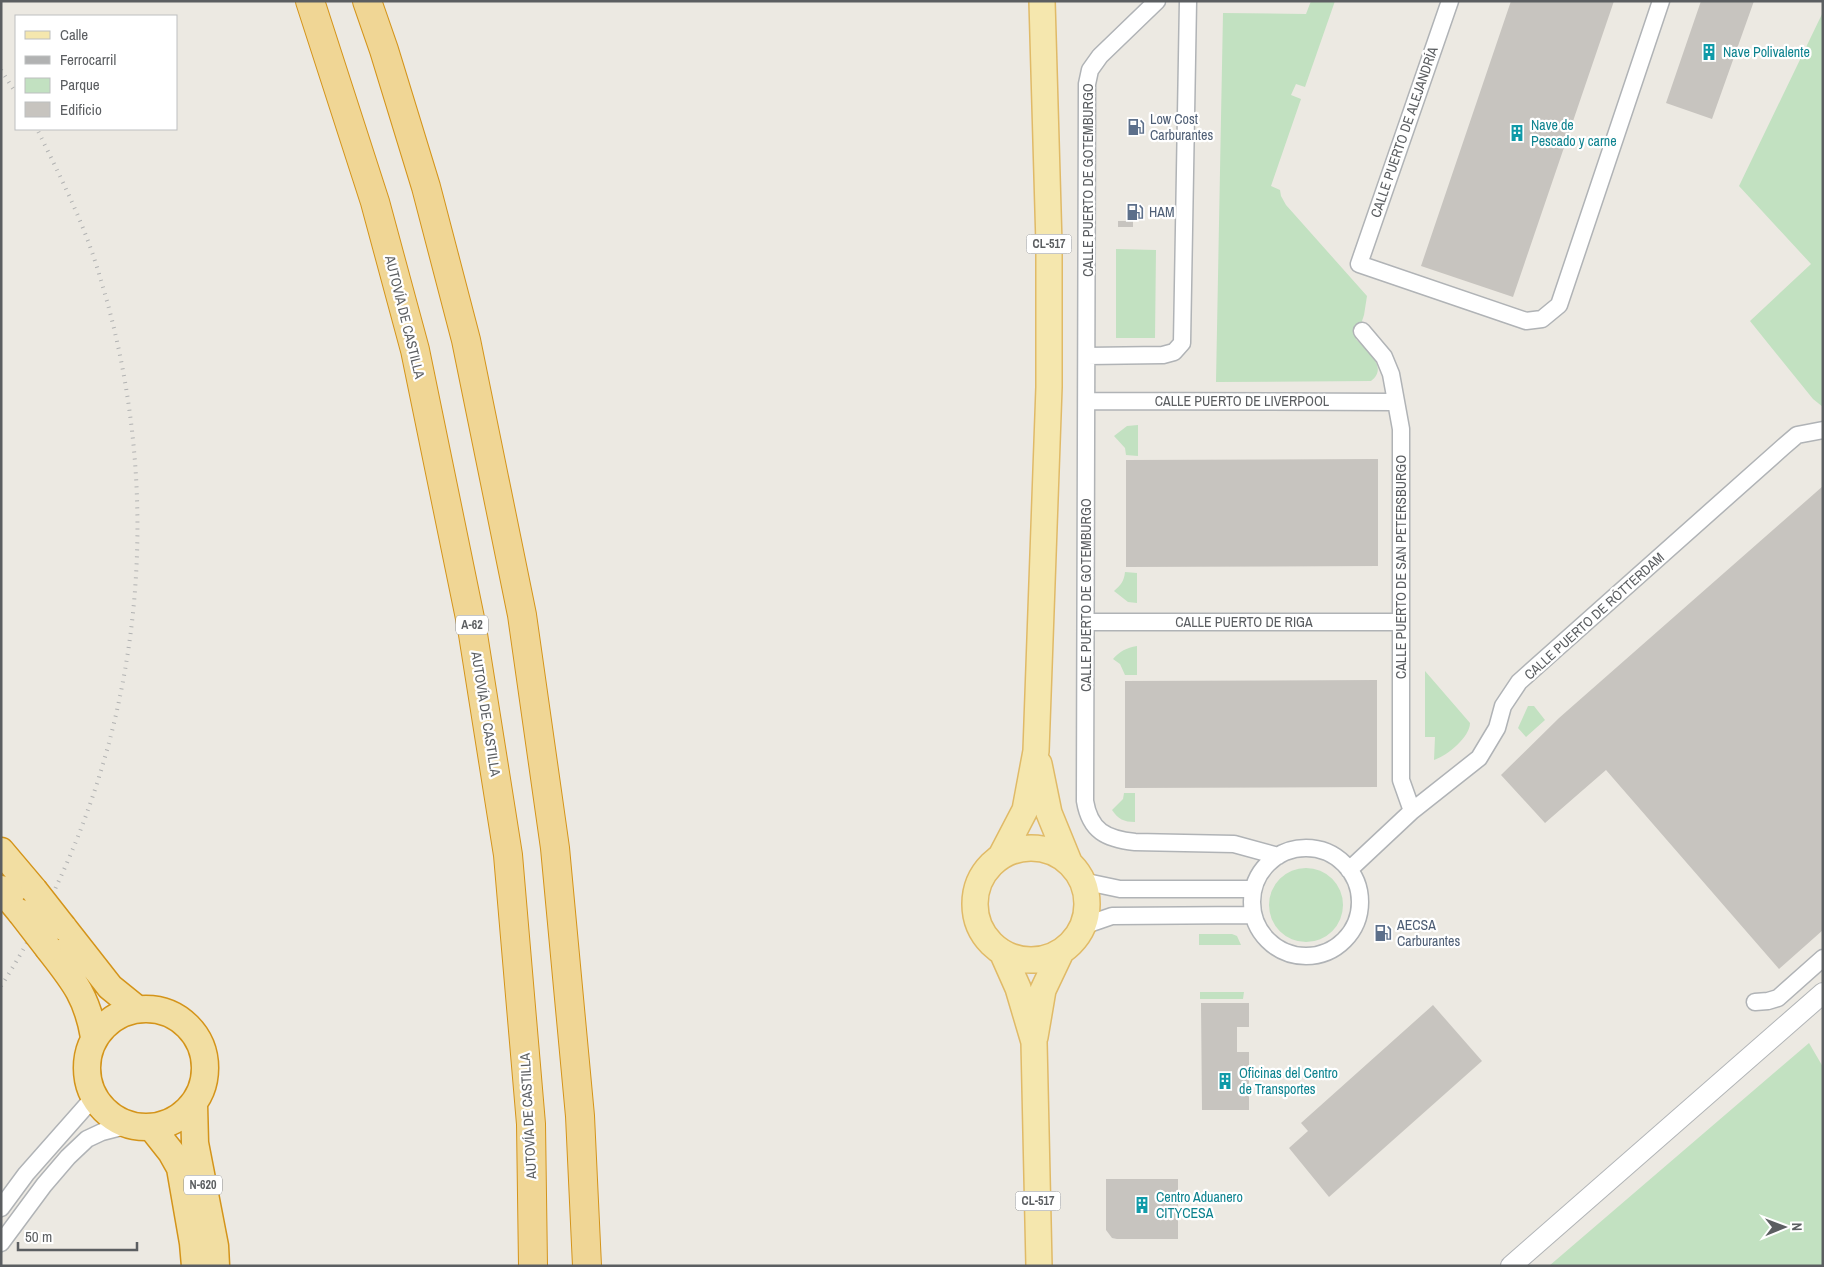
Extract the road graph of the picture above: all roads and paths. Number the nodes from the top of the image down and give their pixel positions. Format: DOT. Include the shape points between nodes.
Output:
graph roads {
  1 [pos="310,1"];
  2 [pos="367,1"];
  3 [pos="1042,1"];
  4 [pos="1157,1"];
  5 [pos="1188,1"];
  6 [pos="1450,1"];
  7 [pos="1661,1"];
  8 [pos="1362,332"];
  9 [pos="1087,356"];
  10 [pos="1087,401"];
  11 [pos="1396,402"];
  12 [pos="1823,430"];
  13 [pos="1086,622"];
  14 [pos="1401,622"];
  15 [pos="1036,751"];
  16 [pos="1412,811"];
  17 [pos="1,851"];
  18 [pos="1001,856"];
  19 [pos="1278,856"];
  20 [pos="1349,870"];
  21 [pos="1075,871"];
  22 [pos="1,889"];
  23 [pos="1253,889"];
  24 [pos="1253,915"];
  25 [pos="1083,926"];
  26 [pos="1002,952"];
  27 [pos="1061,952"];
  28 [pos="1823,958"];
  29 [pos="1823,993"];
  30 [pos="1755,1002"];
  31 [pos="136,1008"];
  32 [pos="94,1037"];
  33 [pos="1034,1042"];
  34 [pos="94,1097"];
  35 [pos="194,1104"];
  36 [pos="140,1126"];
  37 [pos="1,1208"];
  38 [pos="1,1242"];
  39 [pos="587,1263"];
  40 [pos="195,1266"];
  41 [pos="216,1266"];
  42 [pos="533,1266"];
  43 [pos="1039,1266"];
  44 [pos="1511,1266"];
  1 -- 42 [label="highway, AUTOVÍA DE CASTILLA / A-62" via="375,202 415,350 472,628 508,855 531,1124"];
  2 -- 39 [label="highway" via="426,187 466,340 522,615 555,848 580,1116"];
  3 -- 15 [label="main road, CL-517" via="1049,245 1049,387"];
  4 -- 9 [label="street, CALLE PUERTO DE GOTEMBURGO" via="1100,56 1090,70 1087,84"];
  5 -- 9 [label="street" via="1182,343 1174,352 1163,355"];
  6 -- 7 [label="street, CALLE PUERTO DE ALEJANDRÍA" via="1359,264 1526,321 1542,319 1559,305"];
  8 -- 11 [label="street, CALLE PUERTO DE SAN PETERSBURGO" via="1384,357"];
  9 -- 10 [label="street, CALLE PUERTO DE GOTEMBURGO"];
  10 -- 11 [label="street, CALLE PUERTO DE LIVERPOOL"];
  10 -- 13 [label="street, CALLE PUERTO DE GOTEMBURGO"];
  11 -- 14 [label="street, CALLE PUERTO DE SAN PETERSBURGO" via="1402,429"];
  12 -- 16 [label="street, CALLE PUERTO DE RÓTTERDAM" via="1797,435 1519,682 1503,706 1497,728 1480,758"];
  13 -- 14 [label="street, CALLE PUERTO DE RIGA"];
  13 -- 19 [label="street, CALLE PUERTO DE GOTEMBURGO" via="1085,800 1087,812 1098,830 1118,841 1234,844"];
  14 -- 16 [label="street, CALLE PUERTO DE SAN PETERSBURGO" via="1401,780"];
  15 -- 18 [label="main road, CL-517" via="1025,810"];
  15 -- 21 [label="main road, CL-517" via="1049,813"];
  16 -- 20 [label="street, CALLE PUERTO DE RÓTTERDAM"];
  17 -- 31 [label="highway, bridge" via="110,987"];
  18 -- 21 [label="main road, CL-517" via="1024,848 1048,850"];
  18 -- 26 [label="main road, CL-517" via="984,872 976,893 976,916 985,937"];
  19 -- 20 [label="street" via="1296,849 1316,849 1334,856"];
  19 -- 23 [label="street" via="1267,864"];
  20 -- 24 [label="street" via="1357,885 1360,904 1356,923 1345,939 1330,951 1301,956 1274,947 1260,933"];
  21 -- 23 [label="street" via="1120,889"];
  21 -- 25 [label="main road, CL-517" via="1087,903"];
  22 -- 32 [label="highway, bridge" via="76,986 87,1005"];
  23 -- 24 [label="street"];
  24 -- 25 [label="street" via="1112,916"];
  25 -- 27 [label="main road, CL-517"];
  26 -- 27 [label="main road, CL-517" via="1021,960 1042,959"];
  26 -- 33 [label="main road, CL-517" via="1018,988"];
  27 -- 33 [label="main road, CL-517" via="1043,990"];
  28 -- 30 [label="street" via="1778,998"];
  29 -- 44 [label="street"];
  31 -- 32 [label="highway, N-620" via="119,1014"];
  31 -- 35 [label="highway, N-620" via="154,1008 171,1013 186,1022 197,1036 204,1052 206,1070 203,1088"];
  32 -- 34 [label="highway" via="88,1056"];
  33 -- 43 [label="main road, CL-517"];
  34 -- 36 [label="highway, N-620" via="109,1114"];
  34 -- 37 [label="street" via="26,1174"];
  35 -- 36 [label="highway, N-620" via="176,1120"];
  35 -- 41 [label="highway, N-620" via="195,1143"];
  36 -- 38 [label="street" via="102,1132 87,1140 44,1185"];
  36 -- 40 [label="highway, N-620" via="171,1152 180,1168"];
}
